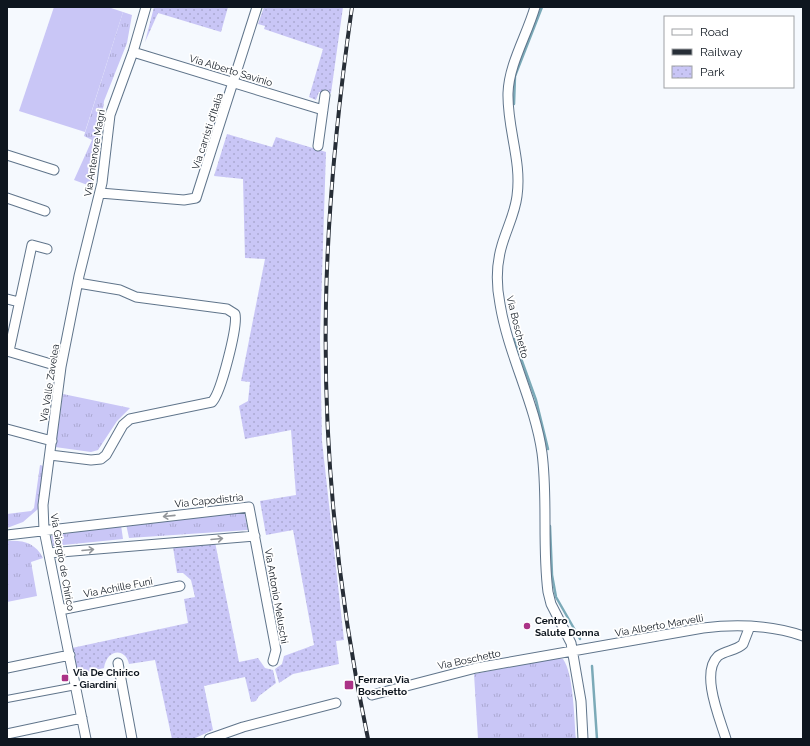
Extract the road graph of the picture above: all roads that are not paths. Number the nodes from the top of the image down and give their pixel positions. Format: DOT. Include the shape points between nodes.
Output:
graph roads {
  1 [pos="146,7"];
  2 [pos="257,7"];
  3 [pos="535,7"];
  4 [pos="133,52"];
  5 [pos="234,82"];
  6 [pos="326,95"];
  7 [pos="324,110"];
  8 [pos="318,146"];
  9 [pos="7,156"];
  10 [pos="54,170"];
  11 [pos="100,193"];
  12 [pos="7,198"];
  13 [pos="45,211"];
  14 [pos="47,249"];
  15 [pos="78,283"];
  16 [pos="7,299"];
  17 [pos="19,302"];
  18 [pos="8,351"];
  19 [pos="61,367"];
  20 [pos="7,429"];
  21 [pos="52,441"];
  22 [pos="50,455"];
  23 [pos="44,530"];
  24 [pos="7,534"];
  25 [pos="255,536"];
  26 [pos="49,553"];
  27 [pos="180,586"];
  28 [pos="60,610"];
  29 [pos="750,626"];
  30 [pos="803,636"];
  31 [pos="573,651"];
  32 [pos="70,655"];
  33 [pos="273,661"];
  34 [pos="118,663"];
  35 [pos="7,668"];
  36 [pos="76,686"];
  37 [pos="372,696"];
  38 [pos="7,699"];
  39 [pos="336,703"];
  40 [pos="82,718"];
  41 [pos="7,734"];
  42 [pos="86,739"];
  43 [pos="132,739"];
  44 [pos="209,739"];
  45 [pos="583,739"];
  46 [pos="726,739"];
  1 -- 4 [label="street, Via Antenore Magri"];
  2 -- 5 [label="street, Via carristi d'Italia"];
  3 -- 31 [label="street, Via Boschetto" via="515,63 509,89 518,188 514,211 500,254 497,277 504,326 542,454 548,592 551,604 570,638"];
  4 -- 5 [label="street, Via Alberto Savinio"];
  4 -- 11 [label="street, Via Antenore Magri" via="112,109"];
  5 -- 7 [label="street, Via Alberto Savinio"];
  5 -- 11 [label="street, Via carristi d'Italia" via="196,198 189,200"];
  6 -- 7 [label="street"];
  7 -- 8 [label="street"];
  9 -- 10 [label="street"];
  11 -- 15 [label="street, Via Antenore Magri"];
  12 -- 13 [label="street"];
  14 -- 17 [label="street" via="32,245"];
  15 -- 19 [label="street, Via Valle Zavelea"];
  15 -- 22 [label="street" via="122,291 136,297 227,309 235,314 235,323 228,359 212,402 130,419 123,425 106,455 98,460"];
  16 -- 17 [label="street"];
  17 -- 18 [label="street"];
  18 -- 19 [label="street"];
  19 -- 21 [label="street, Via Valle Zavelea"];
  20 -- 21 [label="street"];
  21 -- 22 [label="street, Via Giorgio de Chirico"];
  22 -- 23 [label="street, Via Giorgio de Chirico" via="43,510"];
  23 -- 24 [label="street, Via Capodistria"];
  25 -- 23 [label="street, Via Capodistria, one-way" via="250,507"];
  23 -- 26 [label="street, Via Giorgio de Chirico"];
  26 -- 25 [label="street, one-way"];
  25 -- 33 [label="street, Via Antonio Meluschi" via="276,650"];
  26 -- 28 [label="street, Via Giorgio de Chirico"];
  27 -- 28 [label="street, Via Achille Funi"];
  28 -- 32 [label="street, Via Giorgio de Chirico"];
  29 -- 30 [label="street, Via Alberto Marvelli"];
  29 -- 31 [label="street, Via Alberto Marvelli" via="703,628"];
  29 -- 46 [label="street" via="743,644 720,655 710,670 711,684"];
  31 -- 37 [label="street, Via Boschetto" via="476,668"];
  31 -- 45 [label="street, Via Boschetto" via="581,701"];
  32 -- 35 [label="street"];
  32 -- 36 [label="street, Via Giorgio de Chirico"];
  34 -- 43 [label="street"];
  36 -- 38 [label="street"];
  36 -- 40 [label="street, Via Giorgio de Chirico"];
  39 -- 44 [label="street" via="231,730"];
  40 -- 41 [label="street"];
  40 -- 42 [label="street, Via Giorgio de Chirico"];
}
